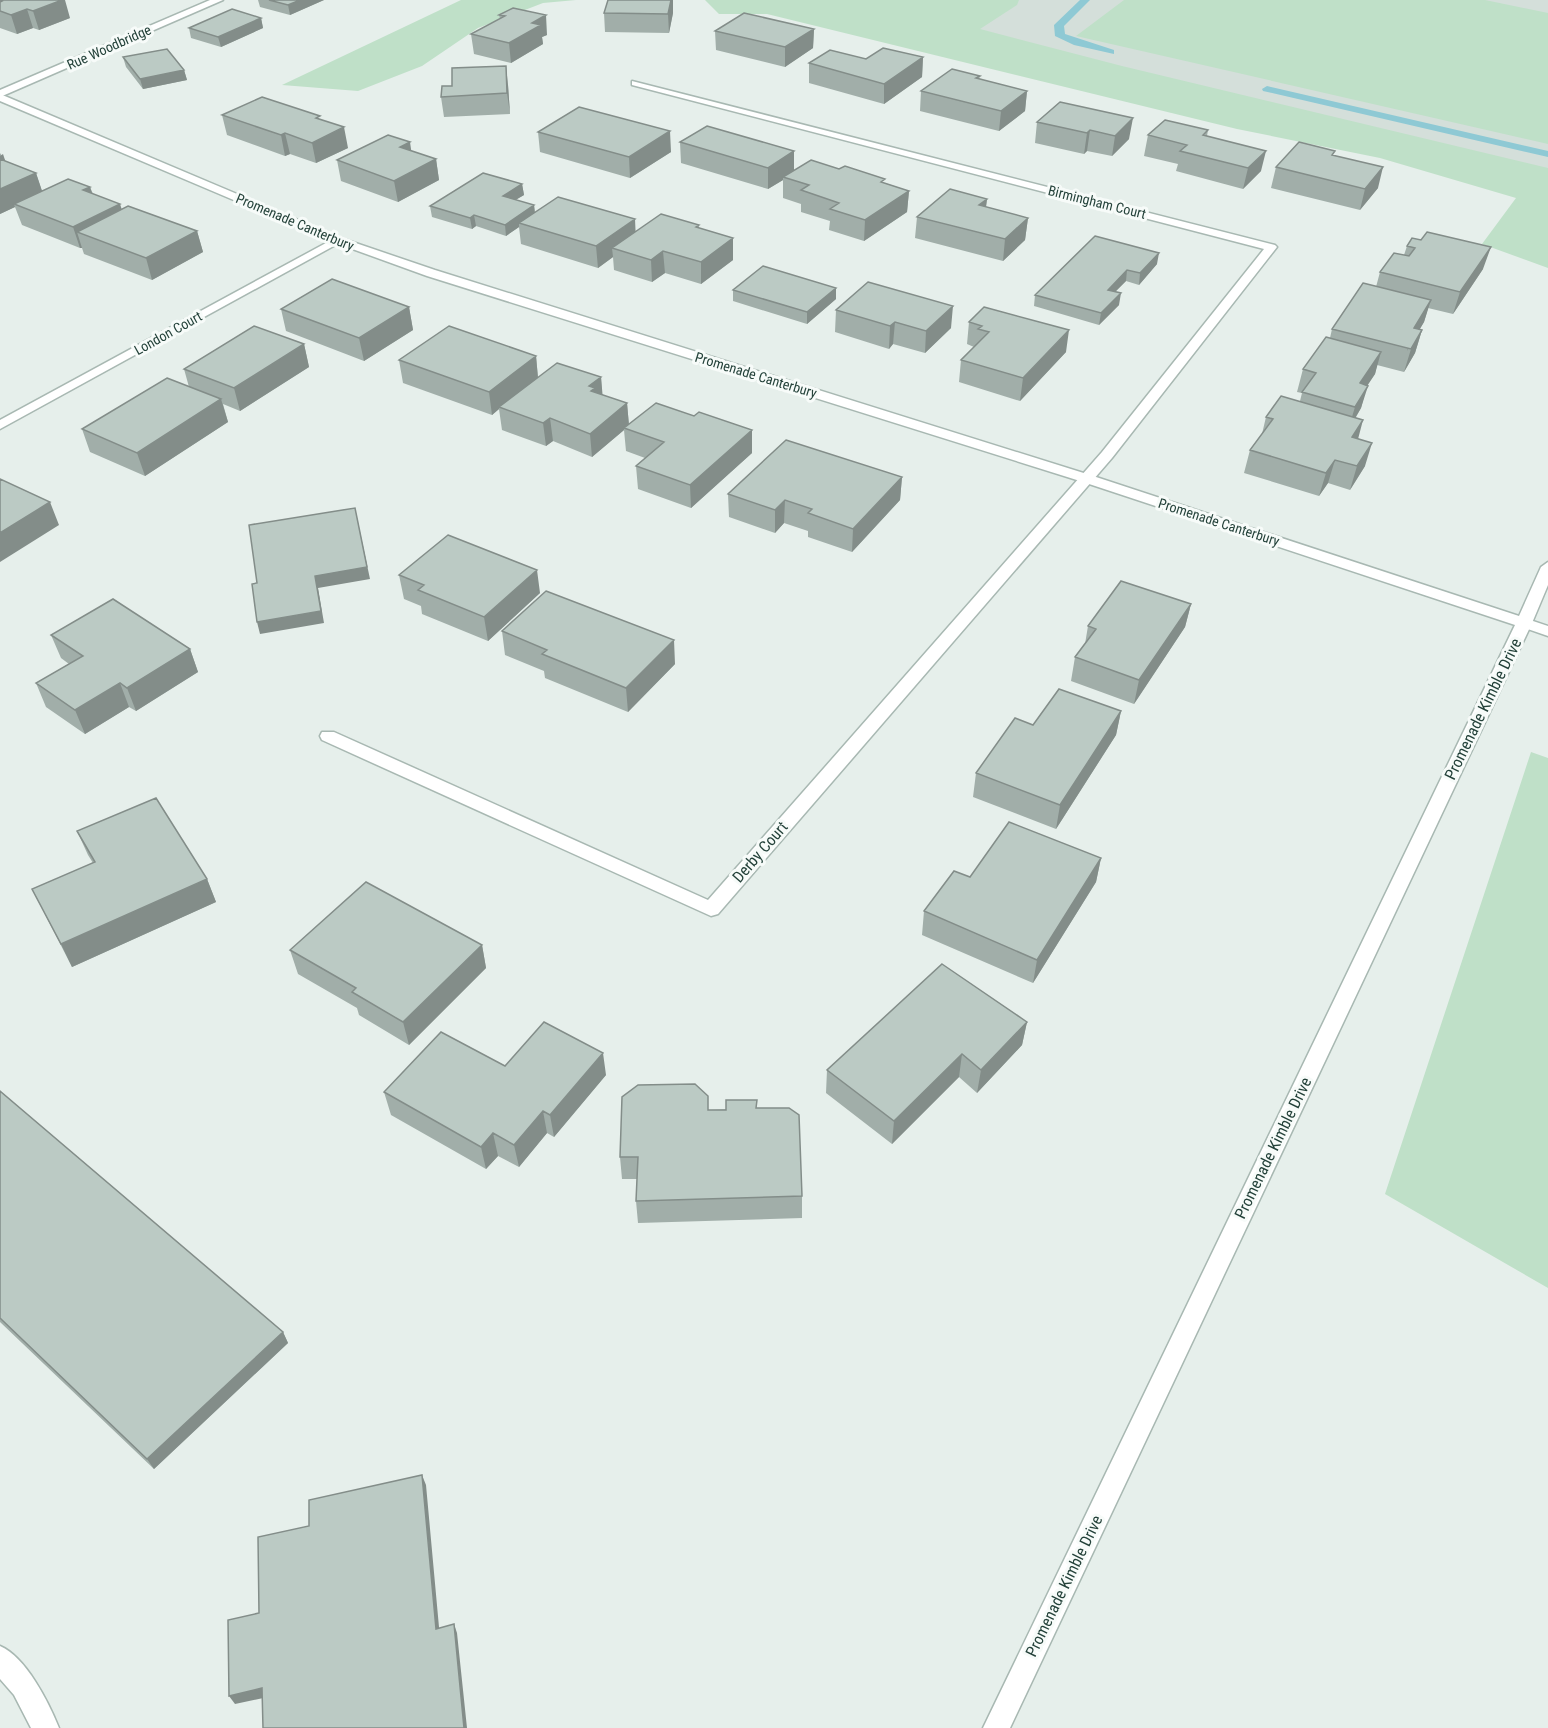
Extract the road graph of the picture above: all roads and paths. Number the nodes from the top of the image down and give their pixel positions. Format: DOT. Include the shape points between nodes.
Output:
graph roads {
  1 [pos="218,0"];
  2 [pos="636,83"];
  3 [pos="0,95"];
  4 [pos="337,240"];
  5 [pos="0,425"];
  6 [pos="1085,478"];
  7 [pos="1548,567"];
  8 [pos="1524,623"];
  9 [pos="1548,631"];
  10 [pos="328,735"];
  11 [pos="0,1659"];
  12 [pos="46,1728"];
  13 [pos="996,1728"];
  1 -- 3 [label="street, Rue Woodbridge"];
  2 -- 6 [label="street, Birmingham Court" via="1271,247"];
  3 -- 4 [label="street, Promenade Canterbury"];
  4 -- 5 [label="street, London Court"];
  4 -- 6 [label="street, Promenade Canterbury" via="442,277"];
  6 -- 8 [label="street, Promenade Canterbury"];
  6 -- 10 [label="street, Derby Court" via="711,909"];
  7 -- 8 [label="street, Promenade Kimble Drive"];
  8 -- 9 [label="street, Promenade Canterbury"];
  8 -- 13 [label="street, Promenade Kimble Drive"];
  11 -- 12 [label="street" via="23,1686"];
}
